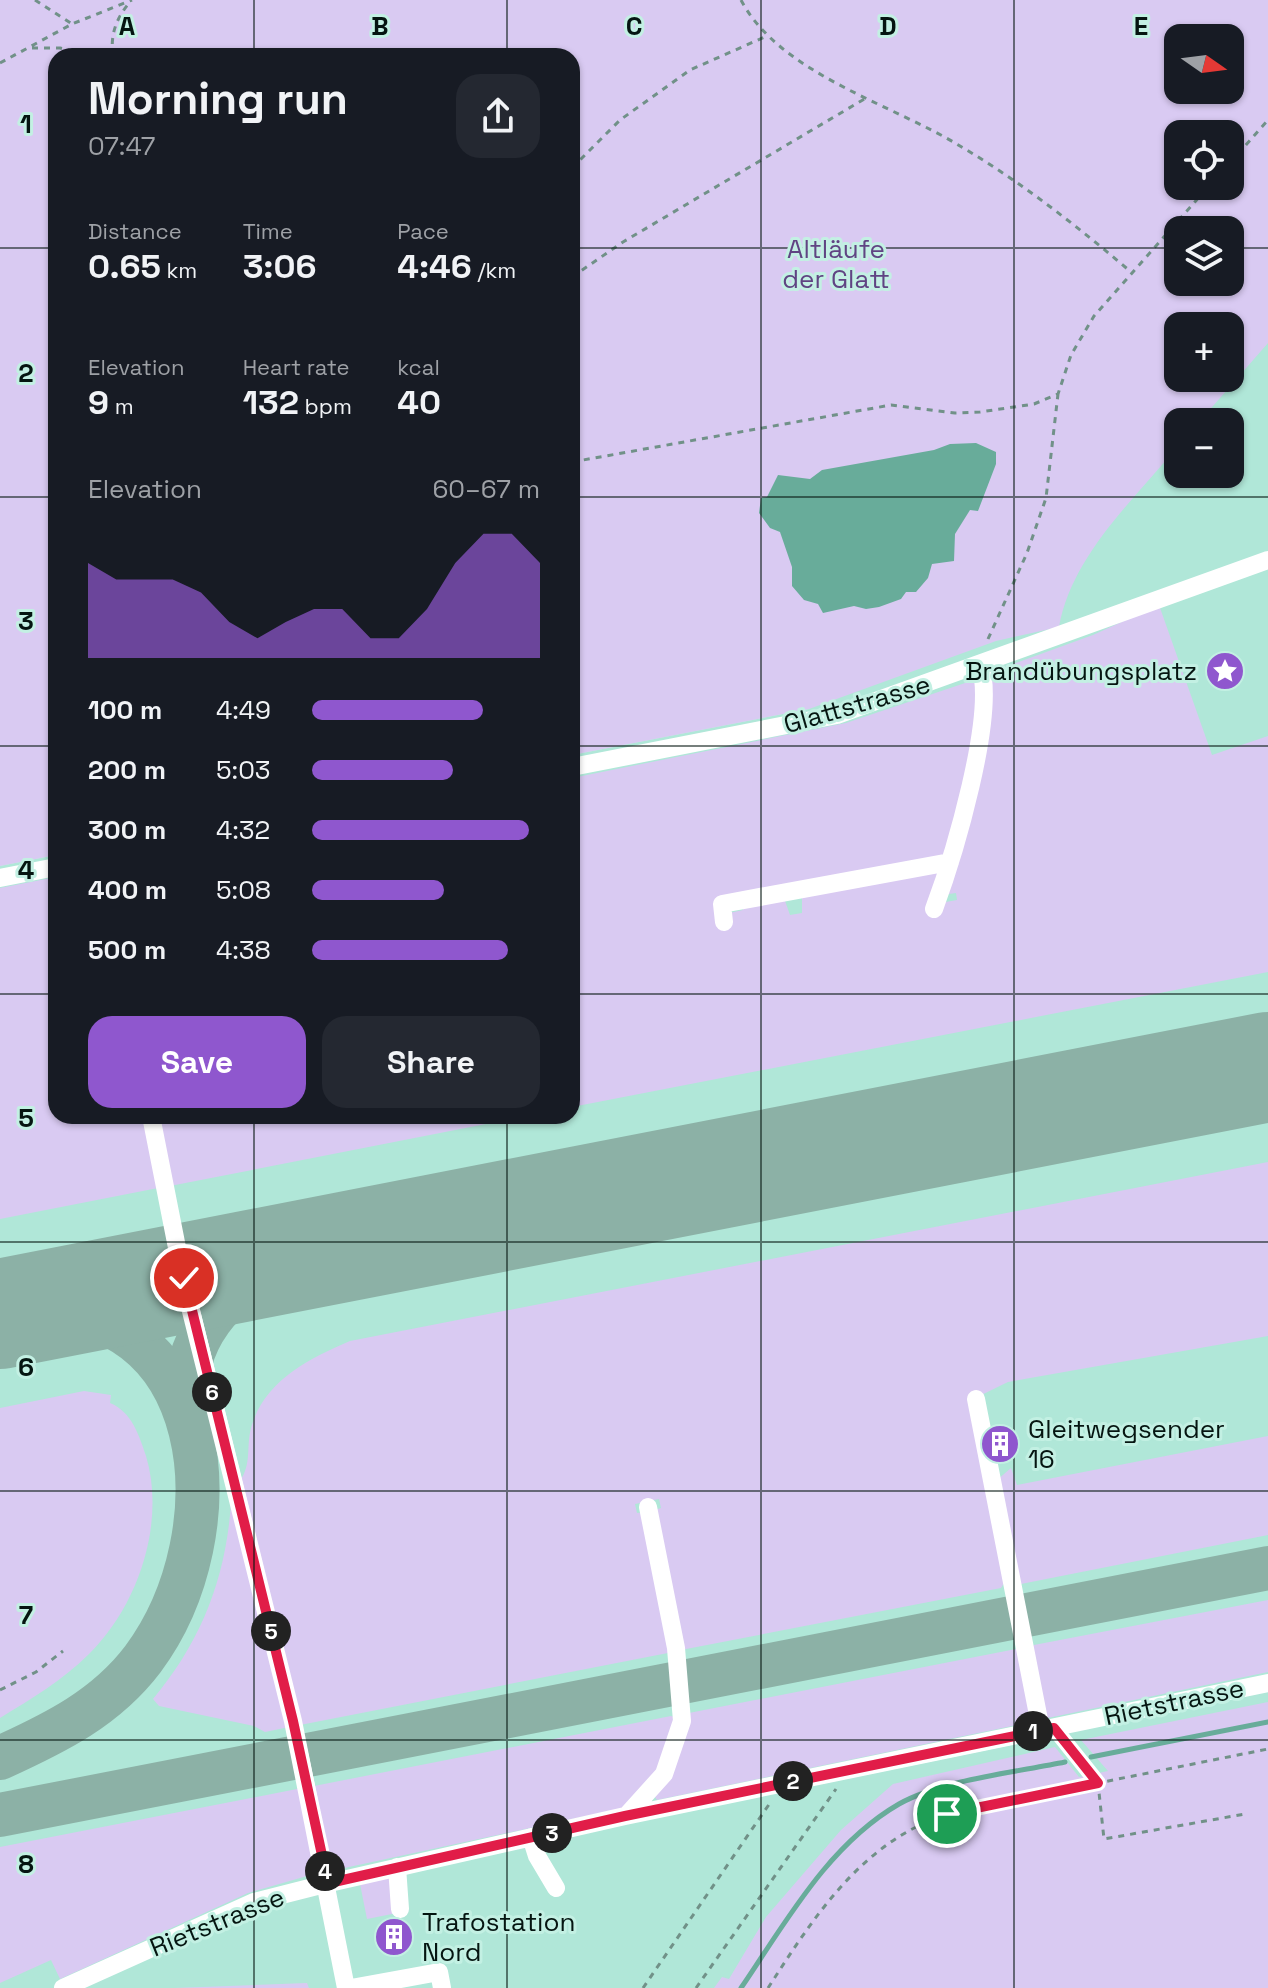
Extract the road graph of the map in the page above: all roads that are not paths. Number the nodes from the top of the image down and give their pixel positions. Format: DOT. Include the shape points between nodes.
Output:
graph roads {
  1 [pos="1268,560"];
  2 [pos="980,665"];
  3 [pos="580,765"];
  4 [pos="950,862"];
  5 [pos="48,869"];
  6 [pos="0,878"];
  7 [pos="942,902"];
  8 [pos="724,922"];
  9 [pos="153,1124"];
  10 [pos="976,1399"];
  11 [pos="648,1507"];
  12 [pos="1268,1683"];
  13 [pos="1048,1729"];
  14 [pos="625,1816"];
  15 [pos="531,1837"];
  16 [pos="397,1867"];
  17 [pos="325,1884"];
  18 [pos="556,1888"];
  19 [pos="400,1909"];
  20 [pos="63,1988"];
  21 [pos="348,1988"];
  22 [pos="442,1988"];
  1 -- 2 [label="lane, Glattstrasse"];
  2 -- 3 [label="lane, Glattstrasse" via="837,715"];
  2 -- 4 [label="lane" via="980,727"];
  4 -- 7 [label="lane"];
  4 -- 8 [label="lane" via="796,899 722,904"];
  5 -- 6 [label="lane"];
  9 -- 17 [label="lane" via="184,1283 293,1721"];
  10 -- 13 [label="lane"];
  11 -- 14 [label="lane" via="676,1648 682,1721 664,1774"];
  12 -- 13 [label="lane, Rietstrasse"];
  13 -- 14 [label="lane, Rietstrasse"];
  14 -- 15 [label="lane, Rietstrasse"];
  15 -- 16 [label="lane, Rietstrasse"];
  15 -- 18 [label="lane"];
  16 -- 17 [label="lane, Rietstrasse"];
  16 -- 19 [label="lane"];
  17 -- 20 [label="lane, Rietstrasse" via="254,1902"];
  17 -- 21 [label="lane"];
  21 -- 22 [label="lane" via="439,1972"];
}
